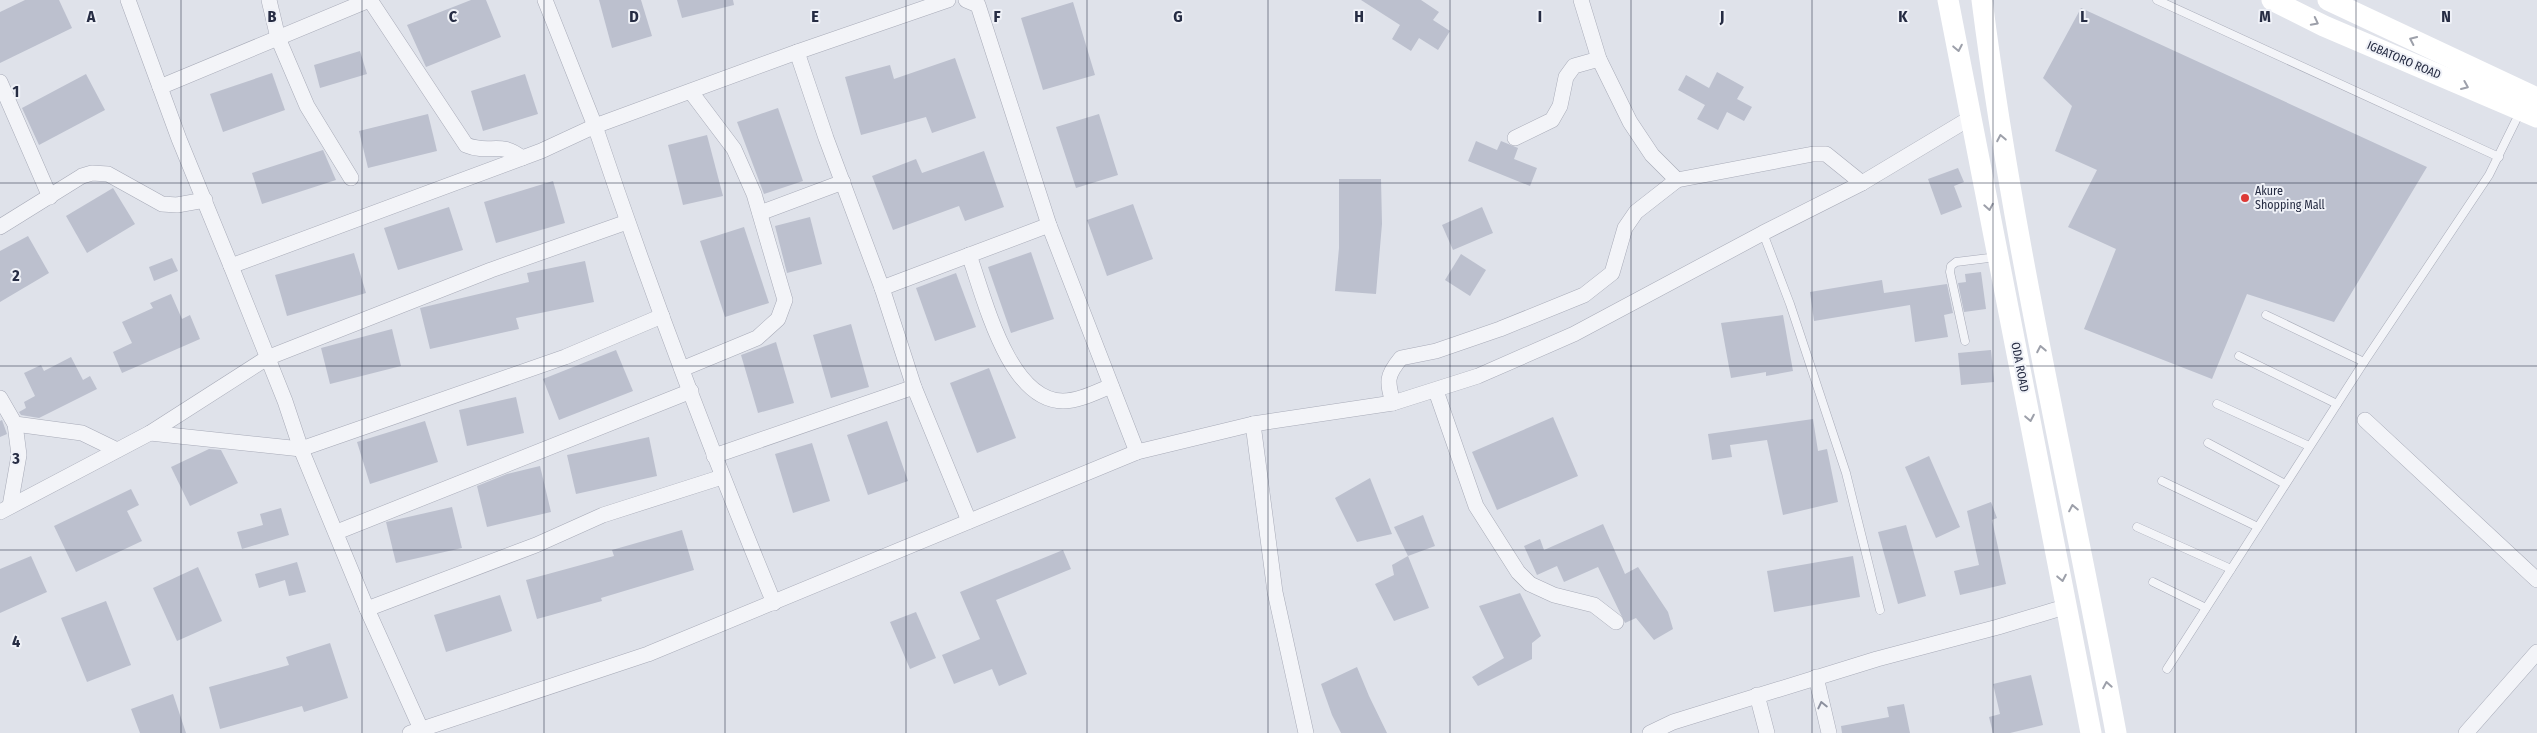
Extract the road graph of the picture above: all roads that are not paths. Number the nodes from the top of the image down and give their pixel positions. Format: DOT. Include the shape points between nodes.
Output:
graph roads {
  1 [pos="128,0"];
  2 [pos="270,0"];
  3 [pos="370,0"];
  4 [pos="545,0"];
  5 [pos="948,0"];
  6 [pos="966,0"];
  7 [pos="1581,0"];
  8 [pos="1948,0"];
  9 [pos="1982,0"];
  10 [pos="2157,0"];
  11 [pos="2272,0"];
  12 [pos="2328,0"];
  13 [pos="278,38"];
  14 [pos="797,52"];
  15 [pos="1599,60"];
  16 [pos="0,82"];
  17 [pos="160,87"];
  18 [pos="691,92"];
  19 [pos="2531,105"];
  20 [pos="1972,117"];
  21 [pos="594,126"];
  22 [pos="1515,138"];
  23 [pos="2499,157"];
  24 [pos="522,158"];
  25 [pos="351,178"];
  26 [pos="1677,180"];
  27 [pos="842,182"];
  28 [pos="1862,183"];
  29 [pos="50,197"];
  30 [pos="205,200"];
  31 [pos="760,213"];
  32 [pos="627,222"];
  33 [pos="1049,224"];
  34 [pos="0,227"];
  35 [pos="1763,233"];
  36 [pos="969,255"];
  37 [pos="1997,257"];
  38 [pos="231,266"];
  39 [pos="882,288"];
  40 [pos="2266,315"];
  41 [pos="662,316"];
  42 [pos="1965,341"];
  43 [pos="2239,356"];
  44 [pos="267,358"];
  45 [pos="2364,362"];
  46 [pos="682,369"];
  47 [pos="1111,386"];
  48 [pos="914,387"];
  49 [pos="690,391"];
  50 [pos="1436,391"];
  51 [pos="0,398"];
  52 [pos="1393,403"];
  53 [pos="2217,404"];
  54 [pos="2337,404"];
  55 [pos="2365,420"];
  56 [pos="15,424"];
  57 [pos="1253,424"];
  58 [pos="150,432"];
  59 [pos="2208,443"];
  60 [pos="2309,446"];
  61 [pos="301,449"];
  62 [pos="117,450"];
  63 [pos="1137,452"];
  64 [pos="714,456"];
  65 [pos="722,477"];
  66 [pos="2162,481"];
  67 [pos="2285,484"];
  68 [pos="5,509"];
  69 [pos="969,520"];
  70 [pos="2137,527"];
  71 [pos="2258,527"];
  72 [pos="337,532"];
  73 [pos="2231,569"];
  74 [pos="2537,580"];
  75 [pos="2153,582"];
  76 [pos="774,603"];
  77 [pos="2068,606"];
  78 [pos="2206,608"];
  79 [pos="368,609"];
  80 [pos="1880,610"];
  81 [pos="1616,622"];
  82 [pos="2537,652"];
  83 [pos="2167,669"];
  84 [pos="1816,677"];
  85 [pos="1757,696"];
  86 [pos="416,731"];
  87 [pos="1306,733"];
  88 [pos="1650,733"];
  89 [pos="1767,733"];
  90 [pos="1829,733"];
  91 [pos="2091,733"];
  92 [pos="2116,733"];
  93 [pos="2466,733"];
  1 -- 17 [label="street"];
  2 -- 13 [label="street"];
  3 -- 13 [label="street"];
  3 -- 24 [label="street" via="466,145 478,150 504,148"];
  4 -- 21 [label="street"];
  5 -- 14 [label="street"];
  6 -- 33 [label="street" via="978,5"];
  7 -- 15 [label="street"];
  8 -- 20 [label="street, ODA ROAD, one-way"];
  92 -- 9 [label="street, ODA ROAD, one-way" via="2021,249 1996,109"];
  10 -- 23 [label="lane"];
  11 -- 19 [label="street, IGBATORO ROAD, one-way" via="2324,26"];
  19 -- 12 [label="street, IGBATORO ROAD, one-way"];
  13 -- 17 [label="street"];
  13 -- 25 [label="street" via="307,106"];
  14 -- 18 [label="street"];
  14 -- 27 [label="street"];
  15 -- 22 [label="street" via="1574,66 1566,77 1560,106 1552,120"];
  15 -- 26 [label="street" via="1630,122 1647,148"];
  16 -- 29 [label="street"];
  17 -- 30 [label="street"];
  18 -- 21 [label="street"];
  18 -- 31 [label="street" via="734,149"];
  19 -- 23 [label="lane"];
  20 -- 28 [label="street"];
  20 -- 37 [label="street, ODA ROAD, one-way"];
  21 -- 24 [label="street"];
  21 -- 32 [label="street"];
  23 -- 45 [label="lane"];
  24 -- 38 [label="street"];
  26 -- 28 [label="street" via="1826,154"];
  26 -- 52 [label="street" via="1636,212 1625,228 1612,273 1602,283 1584,295 1500,329 1436,351 1401,358 1390,371 1388,384"];
  27 -- 31 [label="street"];
  27 -- 39 [label="street"];
  28 -- 35 [label="street"];
  29 -- 30 [label="street" via="92,173 108,174 162,204"];
  29 -- 34 [label="street"];
  30 -- 38 [label="street"];
  31 -- 46 [label="street" via="785,300 778,319 757,338"];
  32 -- 41 [label="street"];
  32 -- 44 [label="street" via="482,273"];
  33 -- 36 [label="street"];
  33 -- 47 [label="street"];
  35 -- 50 [label="street" via="1574,334"];
  35 -- 80 [label="lane" via="1846,472"];
  36 -- 39 [label="street"];
  36 -- 47 [label="street" via="1006,354 1027,385 1062,401"];
  37 -- 42 [label="lane" via="1956,262 1951,266"];
  37 -- 77 [label="street, ODA ROAD, one-way"];
  38 -- 44 [label="street"];
  39 -- 48 [label="street"];
  40 -- 45 [label="lane"];
  41 -- 46 [label="street"];
  41 -- 61 [label="street" via="565,357"];
  43 -- 54 [label="lane"];
  44 -- 58 [label="street"];
  44 -- 61 [label="street"];
  45 -- 54 [label="lane"];
  46 -- 49 [label="street"];
  47 -- 63 [label="street"];
  48 -- 64 [label="street"];
  48 -- 69 [label="street"];
  49 -- 64 [label="street"];
  49 -- 72 [label="street"];
  50 -- 52 [label="street"];
  50 -- 81 [label="street" via="1476,506 1518,572 1530,584 1554,595 1594,605"];
  51 -- 56 [label="street"];
  52 -- 57 [label="street"];
  53 -- 60 [label="lane"];
  54 -- 60 [label="lane"];
  55 -- 74 [label="street"];
  56 -- 62 [label="street" via="82,433"];
  56 -- 68 [label="street" via="19,456"];
  57 -- 63 [label="street"];
  57 -- 87 [label="street" via="1275,592"];
  58 -- 61 [label="street"];
  58 -- 62 [label="street"];
  59 -- 67 [label="lane"];
  60 -- 67 [label="lane"];
  61 -- 72 [label="street"];
  62 -- 68 [label="street"];
  63 -- 69 [label="street"];
  64 -- 65 [label="street"];
  65 -- 76 [label="street"];
  65 -- 79 [label="street" via="603,516"];
  66 -- 71 [label="lane"];
  67 -- 71 [label="lane"];
  69 -- 76 [label="street"];
  70 -- 73 [label="lane"];
  71 -- 73 [label="lane"];
  72 -- 79 [label="street"];
  73 -- 78 [label="lane"];
  75 -- 78 [label="lane"];
  76 -- 86 [label="street" via="648,654"];
  77 -- 84 [label="street"];
  77 -- 91 [label="street, ODA ROAD"];
  78 -- 83 [label="lane"];
  79 -- 86 [label="street"];
  82 -- 93 [label="street"];
  84 -- 85 [label="street"];
  90 -- 84 [label="street, one-way"];
  85 -- 88 [label="street" via="1673,722"];
  85 -- 89 [label="street"];
}
